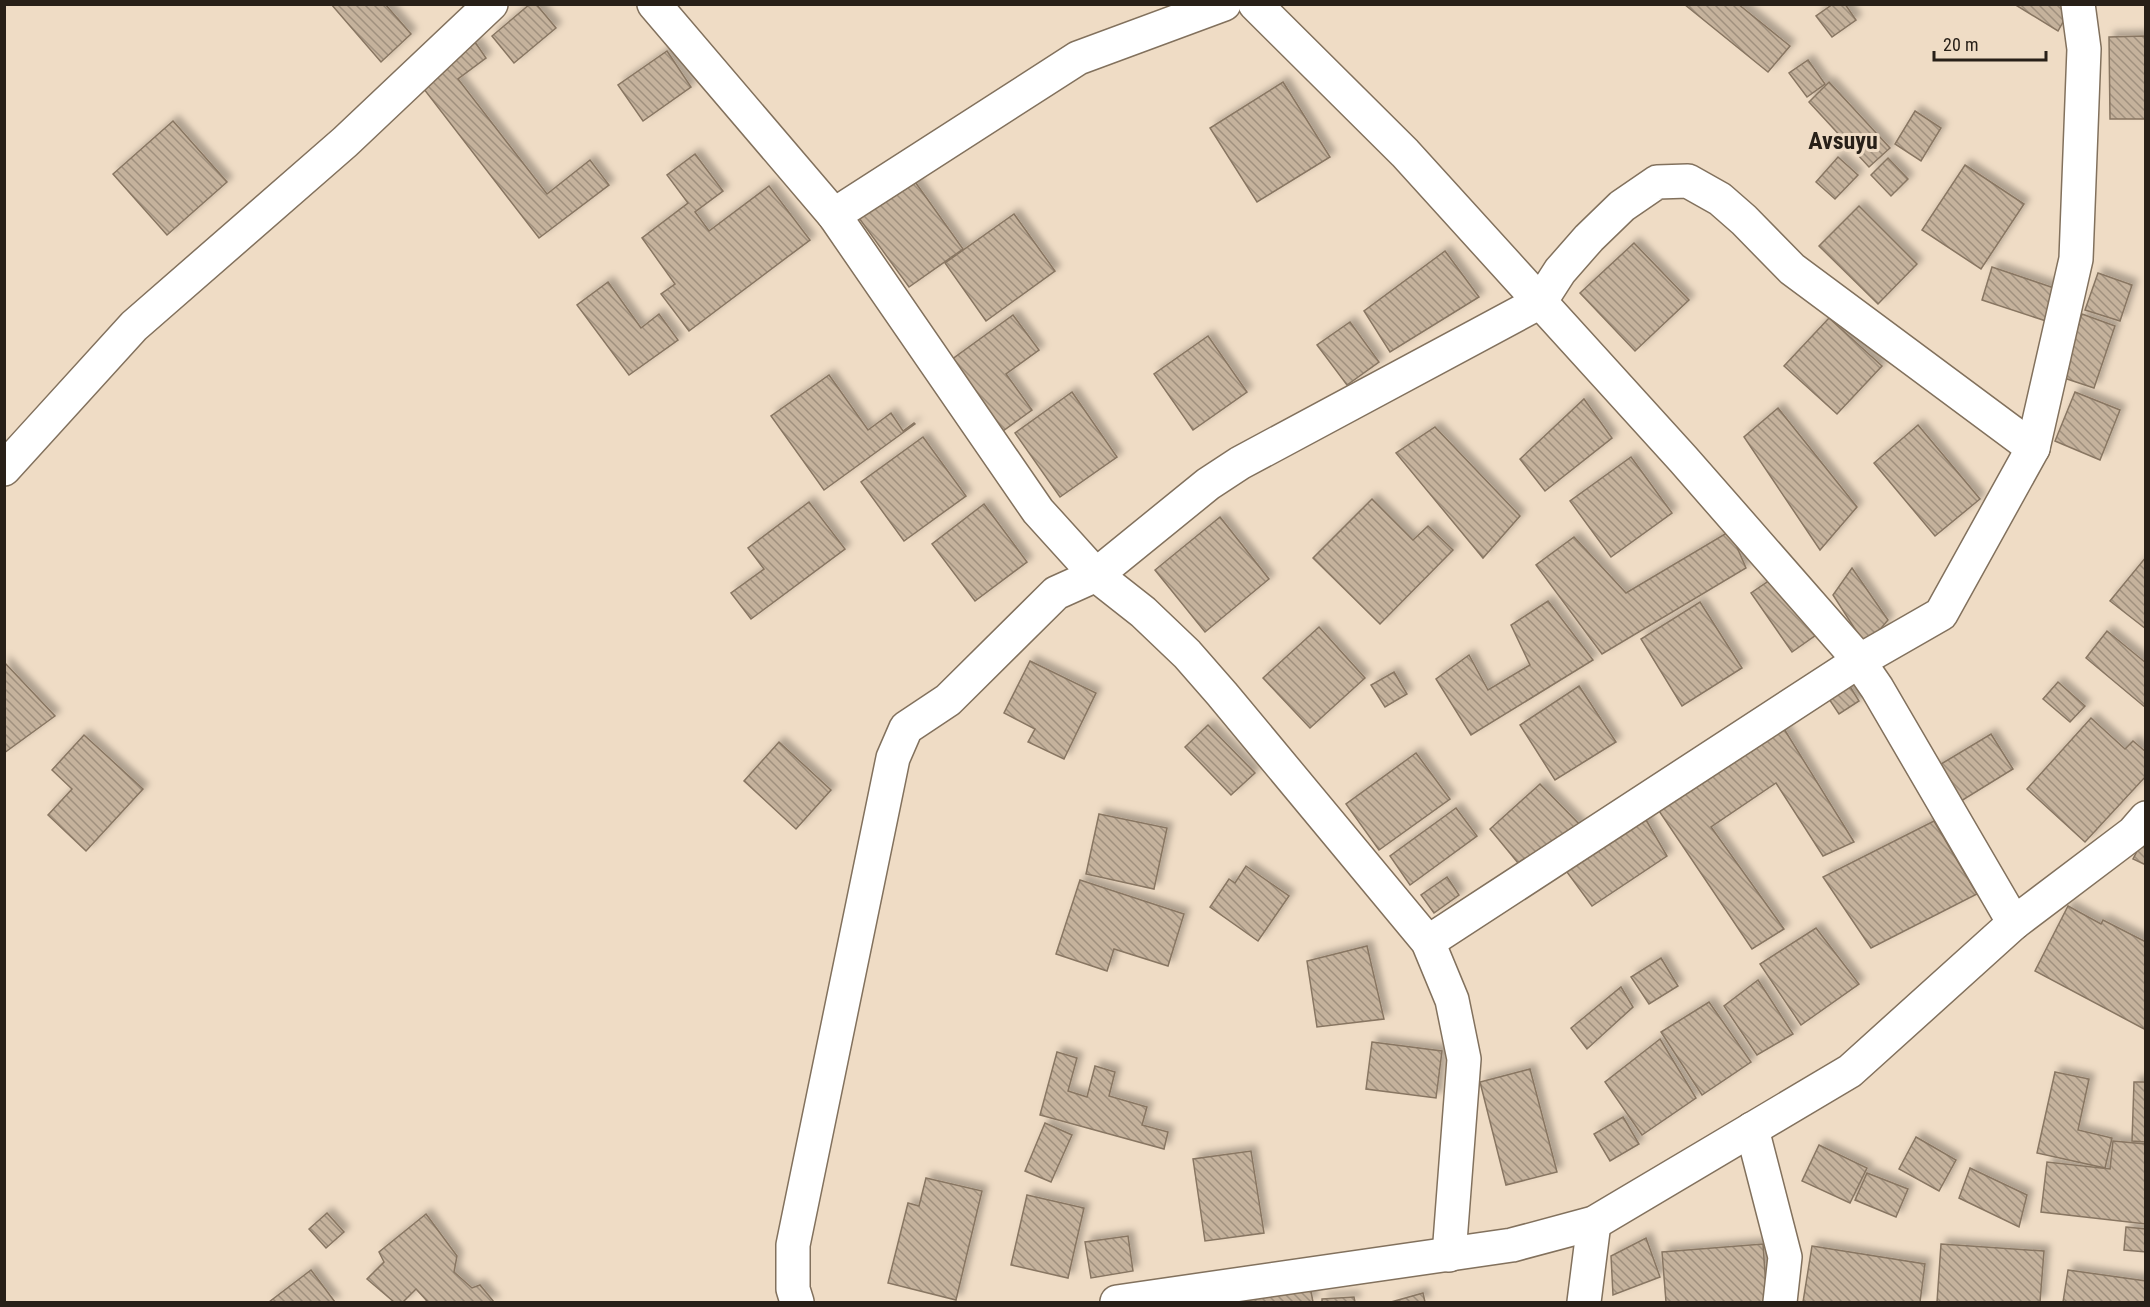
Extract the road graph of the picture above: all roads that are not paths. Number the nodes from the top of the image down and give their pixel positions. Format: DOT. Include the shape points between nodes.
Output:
graph roads {
  1 [pos="491,4"];
  2 [pos="654,4"];
  3 [pos="1224,4"];
  4 [pos="1255,4"];
  5 [pos="2078,4"];
  6 [pos="834,215"];
  7 [pos="1540,302"];
  8 [pos="2033,448"];
  9 [pos="4,469"];
  10 [pos="1096,575"];
  11 [pos="1859,661"];
  12 [pos="2145,818"];
  13 [pos="2014,923"];
  14 [pos="1428,942"];
  15 [pos="1752,1129"];
  16 [pos="1594,1223"];
  17 [pos="1449,1255"];
  18 [pos="797,1302"];
  19 [pos="1118,1302"];
  20 [pos="1584,1302"];
  21 [pos="1780,1302"];
  1 -- 9 [label="street" via="345,142 135,326"];
  2 -- 6 [label="street"];
  3 -- 6 [label="street" via="1078,58"];
  4 -- 7 [label="street" via="1405,153"];
  5 -- 8 [label="street" via="2084,49 2076,259"];
  6 -- 10 [label="street" via="1038,511"];
  7 -- 8 [label="street" via="1560,271 1622,206 1657,182 1689,181 1720,199 1792,269"];
  7 -- 10 [label="street" via="1240,463 1208,484"];
  7 -- 11 [label="street"];
  8 -- 11 [label="street" via="1941,614"];
  10 -- 14 [label="street" via="1143,612 1201,670"];
  10 -- 18 [label="street" via="1056,593 948,700 906,728 897,748 793,1245 793,1289"];
  11 -- 13 [label="street"];
  11 -- 14 [label="street"];
  12 -- 13 [label="street" via="2133,834"];
  13 -- 15 [label="street" via="1850,1071"];
  14 -- 17 [label="street" via="1452,1000 1464,1059"];
  15 -- 16 [label="street"];
  15 -- 21 [label="street" via="1785,1257"];
  16 -- 17 [label="street" via="1512,1245"];
  16 -- 20 [label="street"];
  17 -- 19 [label="street"];
}
